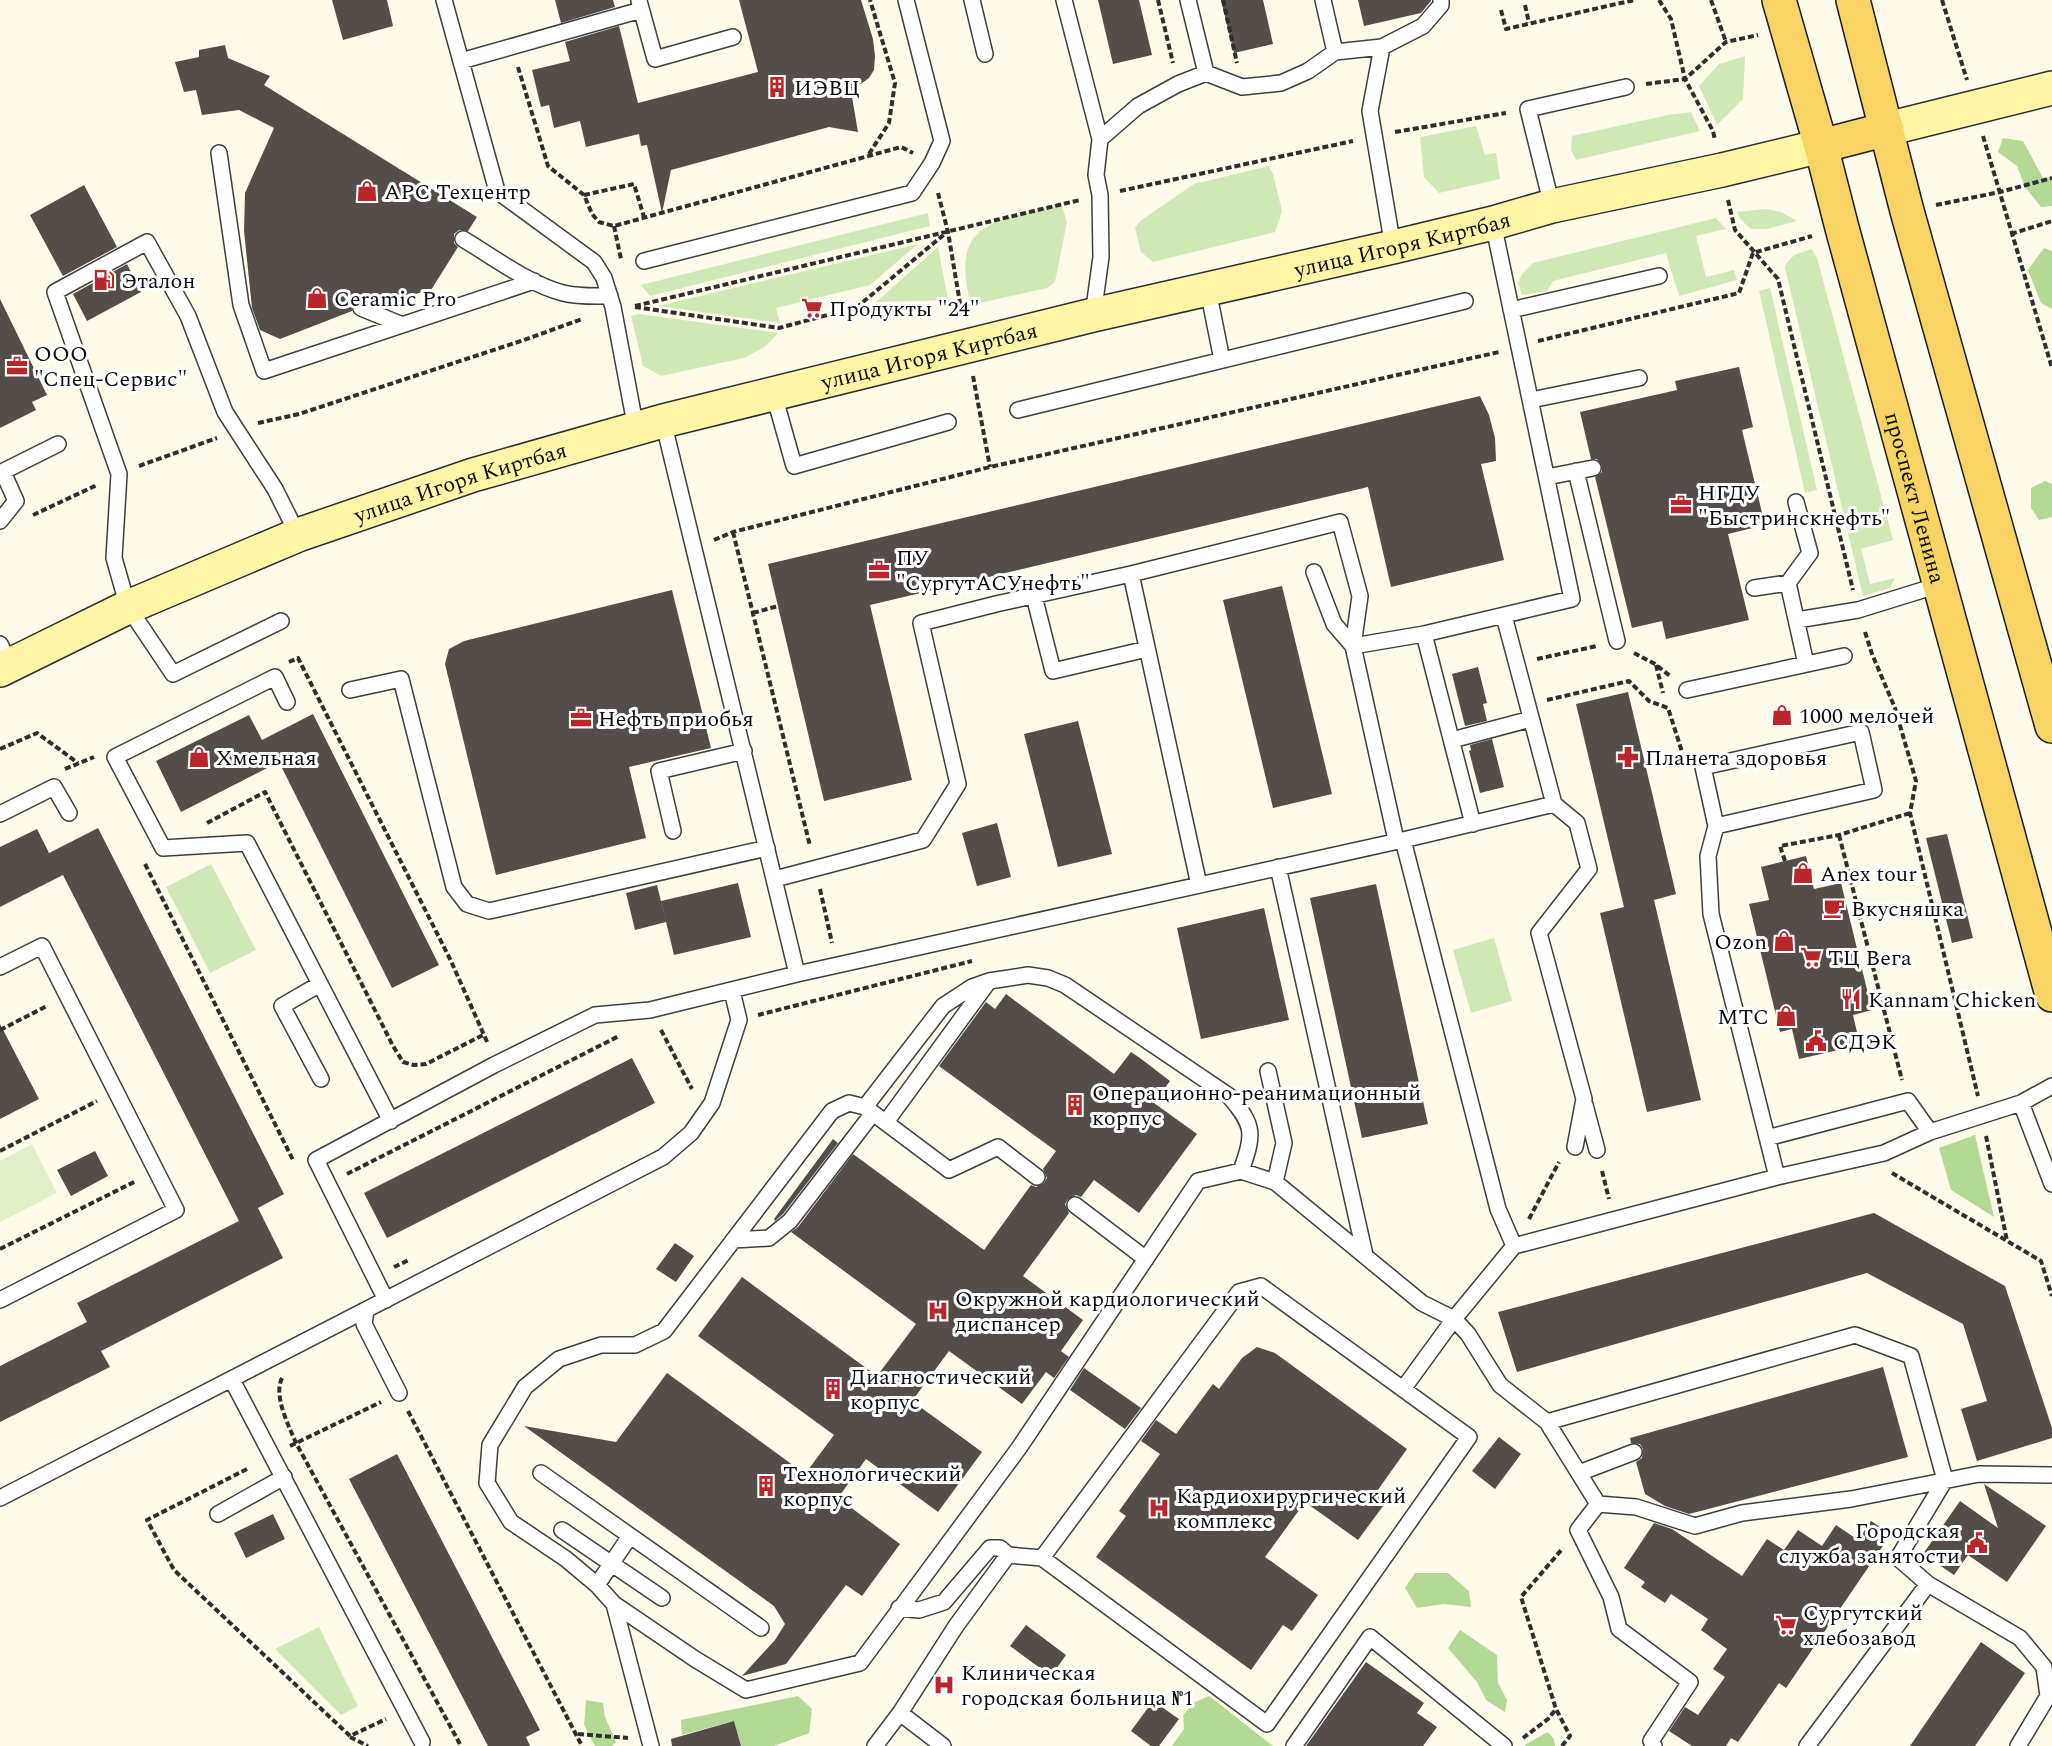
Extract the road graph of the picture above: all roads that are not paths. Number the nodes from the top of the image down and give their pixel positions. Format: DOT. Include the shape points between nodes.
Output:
graph roads {
  1 [pos="444,0"];
  2 [pos="906,0"];
  3 [pos="972,0"];
  4 [pos="1064,0"];
  5 [pos="1188,0"];
  6 [pos="1323,0"];
  7 [pos="1441,0"];
  8 [pos="1852,0"];
  9 [pos="640,5"];
  10 [pos="1782,14"];
  11 [pos="733,38"];
  12 [pos="1382,47"];
  13 [pos="1335,52"];
  14 [pos="985,54"];
  15 [pos="461,61"];
  16 [pos="1206,73"];
  17 [pos="1626,87"];
  18 [pos="2052,88"];
  19 [pos="1887,129"];
  20 [pos="1100,139"];
  21 [pos="1821,146"];
  22 [pos="219,153"];
  23 [pos="1552,207"];
  24 [pos="1493,223"];
  25 [pos="463,239"];
  26 [pos="1393,247"];
  27 [pos="644,261"];
  28 [pos="1659,276"];
  29 [pos="534,281"];
  30 [pos="1208,290"];
  31 [pos="1465,300"];
  32 [pos="611,302"];
  33 [pos="361,308"];
  34 [pos="1511,310"];
  35 [pos="1093,315"];
  36 [pos="400,324"];
  37 [pos="1222,360"];
  38 [pos="1639,378"];
  39 [pos="774,395"];
  40 [pos="1531,400"];
  41 [pos="1018,410"];
  42 [pos="948,422"];
  43 [pos="650,425"];
  44 [pos="58,444"];
  45 [pos="1593,468"];
  46 [pos="1576,471"];
  47 [pos="1,472"];
  48 [pos="1547,477"];
  49 [pos="1796,502"];
  50 [pos="0,521"];
  51 [pos="298,535"];
  52 [pos="1314,572"];
  53 [pos="1131,574"];
  54 [pos="1788,583"];
  55 [pos="1939,585"];
  56 [pos="1754,588"];
  57 [pos="1034,596"];
  58 [pos="128,607"];
  59 [pos="1504,616"];
  60 [pos="1797,620"];
  61 [pos="281,621"];
  62 [pos="1424,634"];
  63 [pos="1617,641"];
  64 [pos="1353,646"];
  65 [pos="1147,649"];
  66 [pos="1844,656"];
  67 [pos="4,660"];
  68 [pos="1806,664"];
  69 [pos="350,690"];
  70 [pos="1686,690"];
  71 [pos="287,702"];
  72 [pos="1529,711"];
  73 [pos="2052,726"];
  74 [pos="1452,740"];
  75 [pos="744,752"];
  76 [pos="1554,804"];
  77 [pos="69,813"];
  78 [pos="0,814"];
  79 [pos="1473,824"];
  80 [pos="1716,825"];
  81 [pos="673,831"];
  82 [pos="1399,840"];
  83 [pos="767,848"];
  84 [pos="1278,867"];
  85 [pos="775,879"];
  86 [pos="1199,885"];
  87 [pos="0,967"];
  88 [pos="797,974"];
  89 [pos="989,981"];
  90 [pos="320,984"];
  91 [pos="732,991"];
  92 [pos="2052,995"];
  93 [pos="1268,1071"];
  94 [pos="321,1078"];
  95 [pos="2052,1086"];
  96 [pos="1584,1099"];
  97 [pos="2021,1103"];
  98 [pos="869,1110"];
  99 [pos="391,1121"];
  100 [pos="886,1122"];
  101 [pos="1930,1132"];
  102 [pos="1767,1138"];
  103 [pos="1575,1147"];
  104 [pos="1597,1150"];
  105 [pos="1241,1172"];
  106 [pos="1037,1177"];
  107 [pos="1777,1177"];
  108 [pos="1275,1182"];
  109 [pos="2052,1184"];
  110 [pos="1075,1205"];
  111 [pos="733,1240"];
  112 [pos="1514,1246"];
  113 [pos="1365,1256"];
  114 [pos="1146,1259"];
  115 [pos="0,1299"];
  116 [pos="386,1300"];
  117 [pos="366,1310"];
  118 [pos="1454,1319"];
  119 [pos="232,1380"];
  120 [pos="1403,1389"];
  121 [pos="399,1393"];
  122 [pos="1547,1422"];
  123 [pos="1634,1452"];
  124 [pos="540,1473"];
  125 [pos="1579,1473"];
  126 [pos="2052,1475"];
  127 [pos="284,1477"];
  128 [pos="1945,1480"];
  129 [pos="0,1498"];
  130 [pos="1598,1504"];
  131 [pos="218,1514"];
  132 [pos="562,1530"];
  133 [pos="630,1536"];
  134 [pos="1008,1555"];
  135 [pos="1042,1558"];
  136 [pos="611,1564"];
  137 [pos="1928,1584"];
  138 [pos="597,1585"];
  139 [pos="662,1598"];
  140 [pos="614,1604"];
  141 [pos="899,1608"];
  142 [pos="761,1628"];
  143 [pos="900,1713"];
  144 [pos="423,1742"];
  145 [pos="651,1746"];
  146 [pos="875,1746"];
  147 [pos="943,1746"];
  148 [pos="1294,1746"];
  149 [pos="1504,1746"];
  150 [pos="1654,1746"];
  151 [pos="1807,1746"];
  152 [pos="2018,1746"];
  1 -- 15 [label="lane"];
  2 -- 27 [label="lane" via="942,141 912,194"];
  3 -- 14 [label="lane"];
  4 -- 20 [label="lane"];
  5 -- 16 [label="lane"];
  6 -- 13 [label="lane"];
  7 -- 12 [label="lane" via="1423,26"];
  8 -- 19 [label="main road"];
  9 -- 11 [label="lane" via="655,59"];
  9 -- 15 [label="lane"];
  10 -- 21 [label="main road, проспект Ленина"];
  12 -- 13 [label="lane"];
  12 -- 26 [label="lane" via="1370,111"];
  13 -- 16 [label="lane" via="1308,71 1281,82 1242,87"];
  15 -- 32 [label="lane" via="497,191 594,262"];
  16 -- 20 [label="lane" via="1138,106"];
  17 -- 23 [label="lane" via="1528,109"];
  18 -- 19 [label="main road"];
  19 -- 21 [label="main road, улица Игоря Киртбая"];
  19 -- 73 [label="main road"];
  20 -- 35 [label="lane" via="1096,175 1101,256"];
  21 -- 23 [label="main road, улица Игоря Киртбая"];
  21 -- 55 [label="main road, проспект Ленина"];
  22 -- 36 [label="lane" via="241,305 264,371"];
  23 -- 24 [label="main road, улица Игоря Киртбая"];
  24 -- 26 [label="main road, улица Игоря Киртбая"];
  24 -- 34 [label="lane"];
  25 -- 29 [label="lane"];
  26 -- 30 [label="main road, улица Игоря Киртбая"];
  28 -- 34 [label="lane"];
  29 -- 32 [label="lane" via="562,293"];
  29 -- 36 [label="lane"];
  30 -- 35 [label="main road, улица Игоря Киртбая"];
  30 -- 37 [label="lane"];
  31 -- 37 [label="lane"];
  32 -- 43 [label="lane"];
  33 -- 36 [label="lane"];
  34 -- 40 [label="lane"];
  35 -- 39 [label="main road, улица Игоря Киртбая"];
  37 -- 41 [label="lane"];
  38 -- 40 [label="lane"];
  39 -- 42 [label="lane" via="794,466"];
  39 -- 43 [label="main road, улица Игоря Киртбая"];
  40 -- 48 [label="lane"];
  43 -- 51 [label="main road, улица Игоря Киртбая" via="473,475"];
  43 -- 75 [label="lane" via="694,552"];
  44 -- 47 [label="lane"];
  45 -- 46 [label="lane"];
  46 -- 48 [label="lane"];
  46 -- 63 [label="lane"];
  47 -- 50 [label="lane" via="16,501"];
  48 -- 59 [label="lane" via="1572,599"];
  49 -- 54 [label="lane" via="1810,553"];
  51 -- 58 [label="main road, улица Игоря Киртбая"];
  51 -- 58 [label="lane" via="275,489 225,412 188,316 147,242 55,292 119,474 114,558"];
  52 -- 64 [label="lane" via="1334,624"];
  53 -- 57 [label="lane"];
  53 -- 64 [label="lane" via="1340,522 1360,596"];
  53 -- 65 [label="lane"];
  54 -- 56 [label="lane"];
  54 -- 60 [label="lane"];
  55 -- 60 [label="lane" via="1858,610"];
  55 -- 92 [label="main road, проспект Ленина"];
  57 -- 65 [label="lane" via="1053,671"];
  57 -- 85 [label="lane" via="921,623 958,784 923,840"];
  58 -- 61 [label="lane" via="173,674"];
  58 -- 67 [label="main road, улица Игоря Киртбая"];
  59 -- 62 [label="lane"];
  59 -- 72 [label="lane"];
  60 -- 68 [label="lane"];
  62 -- 64 [label="lane"];
  62 -- 74 [label="lane"];
  64 -- 82 [label="lane"];
  65 -- 86 [label="lane"];
  66 -- 68 [label="lane"];
  68 -- 70 [label="lane"];
  69 -- 83 [label="lane" via="401,679 454,886 467,904 489,911"];
  71 -- 90 [label="lane" via="275,677 115,756 163,848 247,843"];
  72 -- 74 [label="lane"];
  72 -- 76 [label="lane"];
  74 -- 79 [label="lane"];
  75 -- 81 [label="lane" via="659,771"];
  75 -- 83 [label="lane"];
  76 -- 79 [label="lane"];
  76 -- 96 [label="lane" via="1577,824 1588,869 1539,933"];
  77 -- 78 [label="lane" via="54,787"];
  79 -- 82 [label="lane"];
  80 -- 80 [label="lane" via="1874,790 1861,732 1703,767"];
  80 -- 102 [label="lane" via="1708,856 1711,915"];
  82 -- 84 [label="lane"];
  82 -- 112 [label="lane" via="1498,1209"];
  83 -- 85 [label="lane"];
  84 -- 86 [label="lane"];
  84 -- 113 [label="lane"];
  85 -- 88 [label="lane"];
  86 -- 88 [label="lane"];
  87 -- 115 [label="lane" via="42,946 176,1210"];
  88 -- 91 [label="lane"];
  89 -- 98 [label="lane" via="943,1006"];
  89 -- 100 [label="lane"];
  89 -- 105 [label="lane" via="1028,975 1057,981 1228,1096 1251,1132"];
  90 -- 94 [label="lane" via="282,1006"];
  90 -- 99 [label="lane"];
  91 -- 99 [label="lane" via="650,1010 595,1015"];
  91 -- 116 [label="lane" via="739,1020 730,1052 712,1102 691,1133 663,1157"];
  93 -- 108 [label="lane" via="1284,1143"];
  95 -- 97 [label="lane"];
  96 -- 103 [label="lane"];
  96 -- 104 [label="lane"];
  97 -- 101 [label="lane"];
  97 -- 109 [label="lane"];
  98 -- 100 [label="lane"];
  98 -- 111 [label="lane" via="790,1221 769,1238"];
  98 -- 111 [label="lane" via="849,1103 832,1111"];
  99 -- 116 [label="lane" via="316,1160"];
  100 -- 106 [label="lane" via="949,1170 998,1147"];
  101 -- 102 [label="lane" via="1908,1101"];
  101 -- 107 [label="lane" via="1884,1153"];
  102 -- 107 [label="lane"];
  105 -- 108 [label="lane"];
  105 -- 114 [label="lane" via="1198,1181"];
  107 -- 112 [label="lane"];
  108 -- 113 [label="lane"];
  110 -- 114 [label="lane"];
  111 -- 138 [label="lane" via="664,1331 635,1345 601,1345 559,1359 525,1387 490,1444 487,1483 512,1522"];
  112 -- 118 [label="lane"];
  113 -- 118 [label="lane" via="1422,1303"];
  114 -- 141 [label="lane" via="1019,1448"];
  116 -- 117 [label="lane"];
  117 -- 119 [label="lane"];
  117 -- 121 [label="lane" via="364,1324"];
  118 -- 120 [label="lane"];
  118 -- 122 [label="lane" via="1500,1385"];
  119 -- 127 [label="lane"];
  119 -- 129 [label="lane"];
  120 -- 135 [label="lane" via="1262,1286 1239,1292"];
  120 -- 135 [label="lane" via="1469,1437 1266,1724"];
  122 -- 125 [label="lane"];
  122 -- 128 [label="lane" via="1856,1335 1911,1356"];
  123 -- 125 [label="lane"];
  124 -- 133 [label="lane"];
  125 -- 130 [label="lane"];
  126 -- 128 [label="lane" via="1979,1474"];
  127 -- 131 [label="lane"];
  127 -- 144 [label="lane"];
  128 -- 130 [label="lane" via="1851,1499 1742,1513 1695,1526 1636,1508"];
  128 -- 137 [label="lane" via="1898,1558"];
  130 -- 150 [label="lane" via="1578,1530 1611,1597 1619,1629 1690,1682 1651,1741"];
  132 -- 136 [label="lane"];
  133 -- 136 [label="lane"];
  133 -- 142 [label="lane"];
  134 -- 135 [label="lane"];
  134 -- 141 [label="lane" via="1000,1548 990,1548 944,1602 919,1610"];
  134 -- 143 [label="lane"];
  136 -- 138 [label="lane"];
  136 -- 139 [label="lane"];
  137 -- 151 [label="lane"];
  137 -- 152 [label="lane" via="2019,1638 2044,1667 2048,1696"];
  138 -- 140 [label="lane"];
  140 -- 141 [label="lane" via="746,1690 860,1663"];
  140 -- 145 [label="lane"];
  143 -- 146 [label="lane"];
  143 -- 147 [label="lane"];
  148 -- 149 [label="lane" via="1370,1636"];
}
